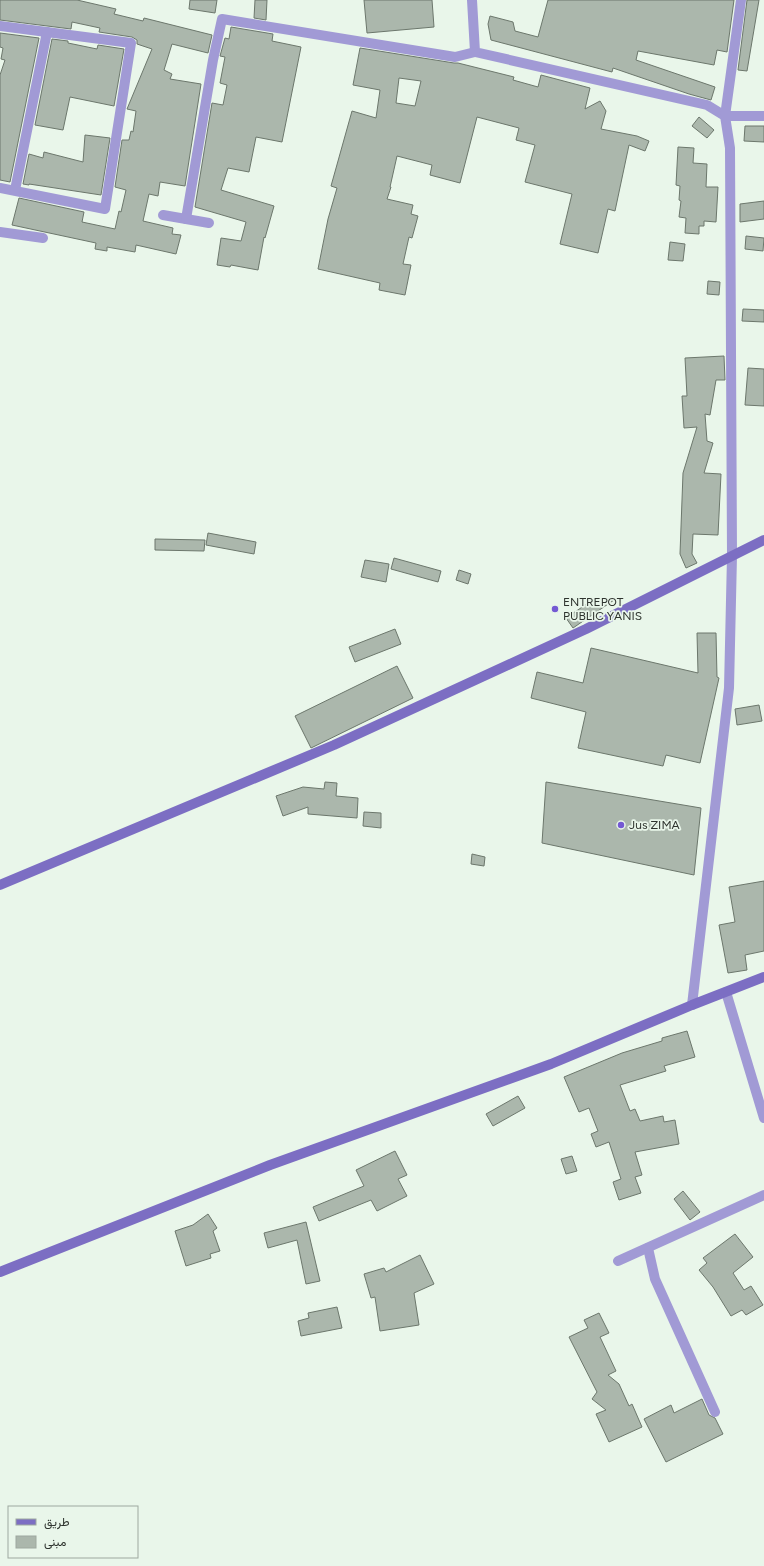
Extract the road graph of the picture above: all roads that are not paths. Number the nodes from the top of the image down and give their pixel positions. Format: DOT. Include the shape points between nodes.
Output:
graph roads {
  1 [pos="472,0"];
  2 [pos="741,0"];
  3 [pos="0,26"];
  4 [pos="47,32"];
  5 [pos="475,52"];
  6 [pos="725,116"];
  7 [pos="764,116"];
  8 [pos="0,188"];
  9 [pos="15,190"];
  10 [pos="163,215"];
  11 [pos="186,219"];
  12 [pos="209,223"];
  13 [pos="0,232"];
  14 [pos="43,238"];
  15 [pos="764,540"];
  16 [pos="732,556"];
  17 [pos="0,885"];
  18 [pos="764,977"];
  19 [pos="726,992"];
  20 [pos="692,1005"];
  21 [pos="764,1118"];
  22 [pos="764,1195"];
  23 [pos="648,1248"];
  24 [pos="618,1261"];
  25 [pos="0,1272"];
  26 [pos="715,1412"];
  1 -- 5 [label="street"];
  2 -- 6 [label="street"];
  3 -- 4 [label="street"];
  4 -- 9 [label="street"];
  4 -- 9 [label="street" via="131,43 105,209"];
  5 -- 6 [label="street" via="707,105"];
  5 -- 11 [label="street" via="455,57 222,19"];
  6 -- 7 [label="street"];
  6 -- 16 [label="street" via="730,148"];
  8 -- 9 [label="street"];
  10 -- 11 [label="street"];
  11 -- 12 [label="street"];
  13 -- 14 [label="street"];
  15 -- 16 [label="main road"];
  16 -- 17 [label="main road" via="586,629 334,745"];
  16 -- 20 [label="street" via="729,688"];
  18 -- 19 [label="main road"];
  19 -- 20 [label="main road"];
  19 -- 21 [label="street"];
  20 -- 25 [label="main road" via="551,1064 270,1165"];
  22 -- 23 [label="street"];
  23 -- 24 [label="street"];
  23 -- 26 [label="street" via="655,1279"];
}
